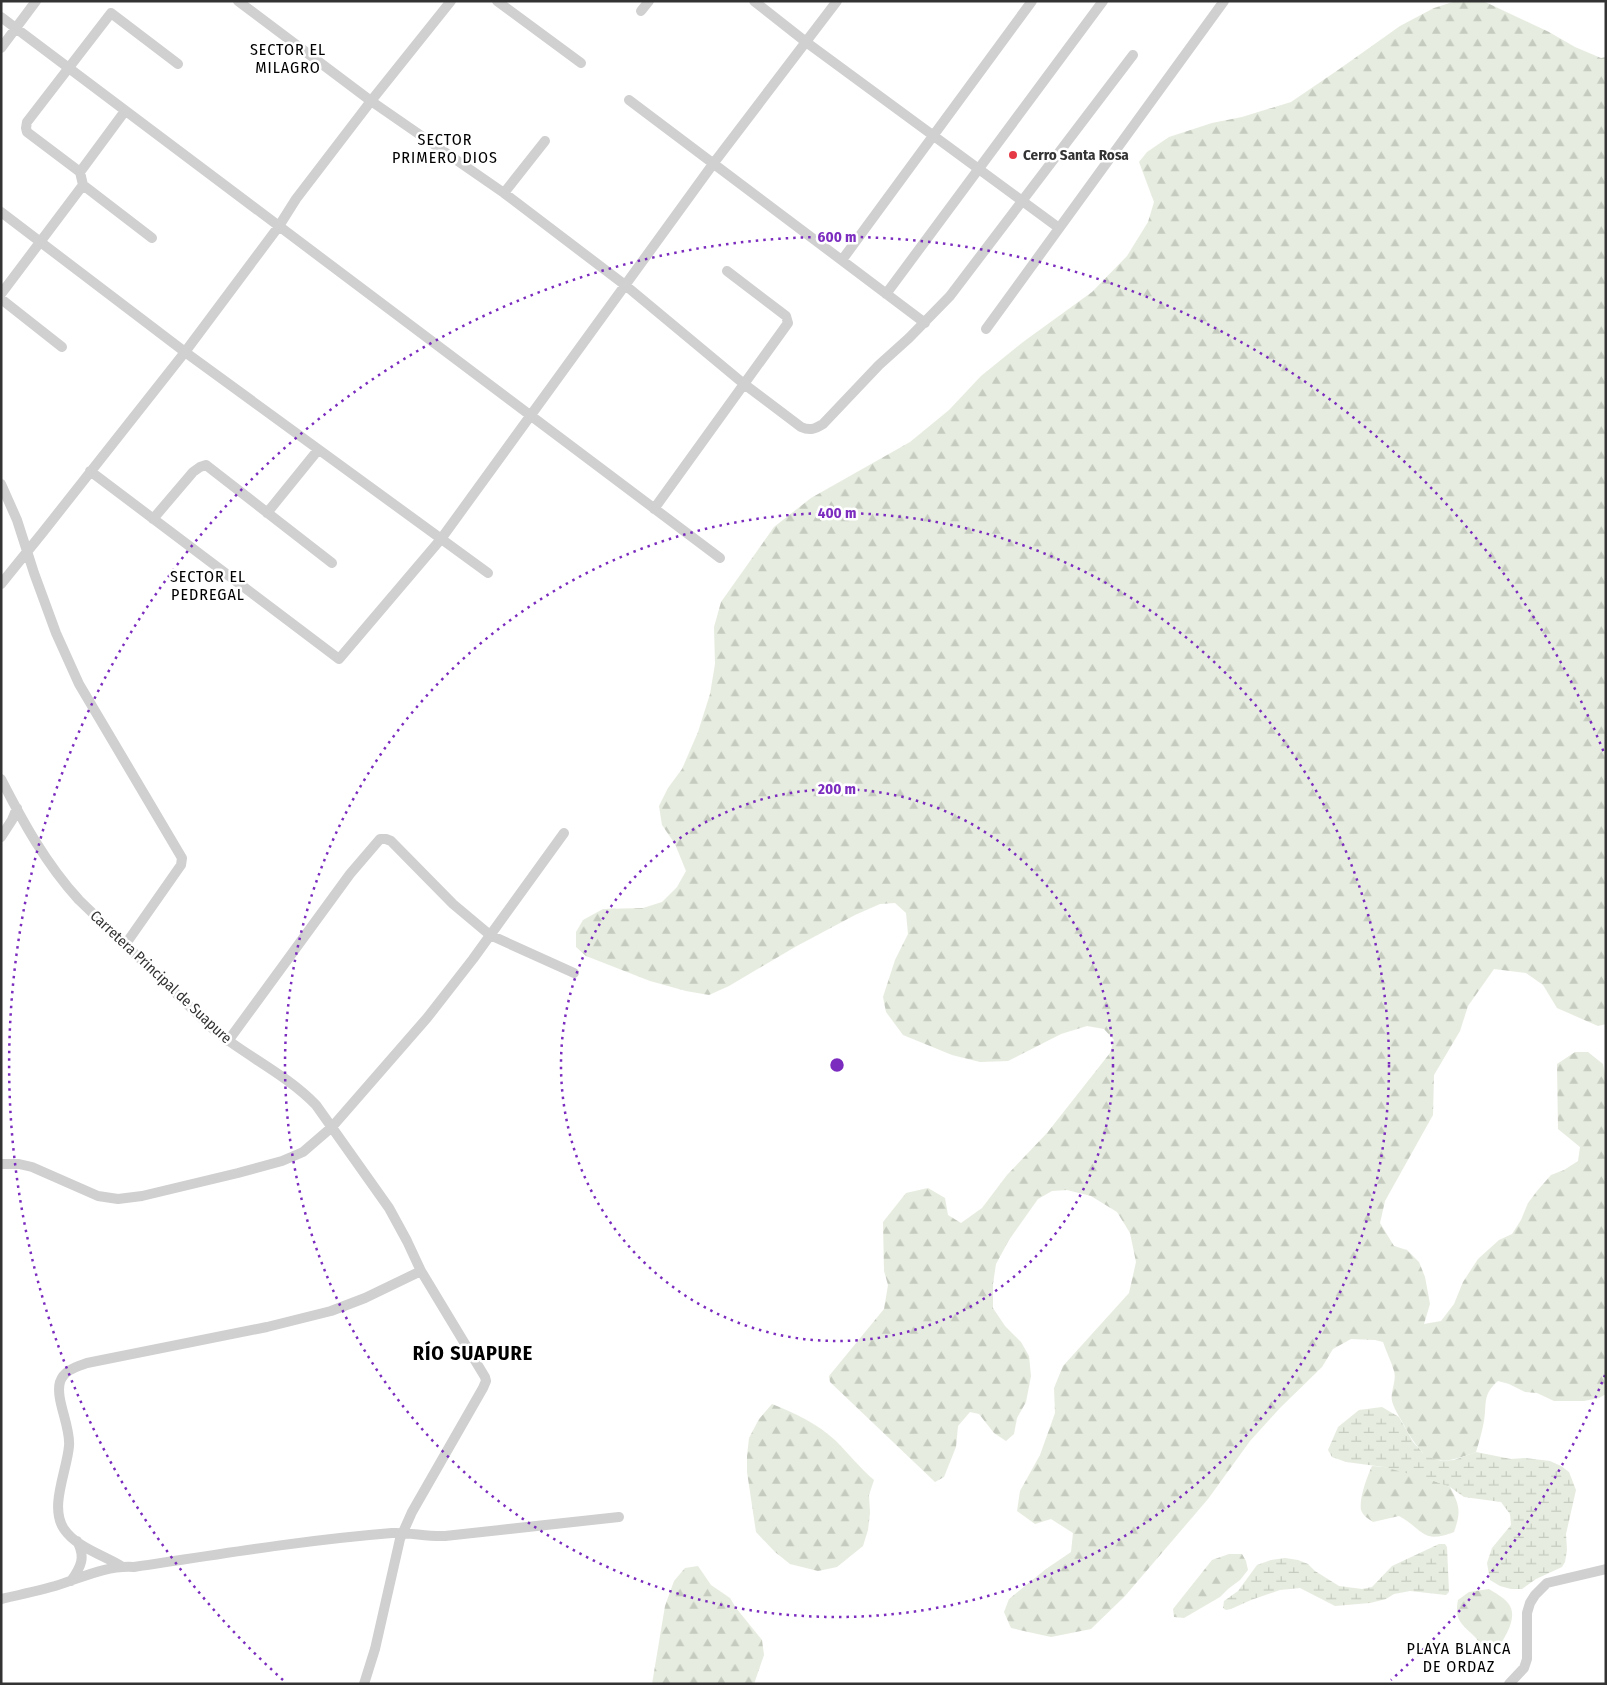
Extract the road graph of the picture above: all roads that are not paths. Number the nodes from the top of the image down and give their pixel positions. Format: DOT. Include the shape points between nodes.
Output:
graph roads {
  1 [pos="36,1"];
  2 [pos="238,1"];
  3 [pos="451,1"];
  4 [pos="497,1"];
  5 [pos="649,1"];
  6 [pos="754,1"];
  7 [pos="837,1"];
  8 [pos="1103,1"];
  9 [pos="1224,1"];
  10 [pos="1028,3"];
  11 [pos="641,11"];
  12 [pos="1,17"];
  13 [pos="16,28"];
  14 [pos="806,42"];
  15 [pos="1,48"];
  16 [pos="1133,55"];
  17 [pos="581,63"];
  18 [pos="178,64"];
  19 [pos="69,69"];
  20 [pos="629,100"];
  21 [pos="371,101"];
  22 [pos="125,112"];
  23 [pos="934,136"];
  24 [pos="546,141"];
  25 [pos="713,164"];
  26 [pos="979,169"];
  27 [pos="80,172"];
  28 [pos="83,185"];
  29 [pos="504,193"];
  30 [pos="1023,201"];
  31 [pos="1,212"];
  32 [pos="279,226"];
  33 [pos="1059,228"];
  34 [pos="152,238"];
  35 [pos="40,241"];
  36 [pos="842,260"];
  37 [pos="727,271"];
  38 [pos="625,285"];
  39 [pos="1,294"];
  40 [pos="886,294"];
  41 [pos="1,299"];
  42 [pos="925,322"];
  43 [pos="986,329"];
  44 [pos="62,347"];
  45 [pos="185,352"];
  46 [pos="744,384"];
  47 [pos="530,415"];
  48 [pos="318,450"];
  49 [pos="90,472"];
  50 [pos="1,484"];
  51 [pos="654,509"];
  52 [pos="267,513"];
  53 [pos="153,519"];
  54 [pos="441,539"];
  55 [pos="28,551"];
  56 [pos="720,558"];
  57 [pos="332,563"];
  58 [pos="488,574"];
  59 [pos="1,584"];
  60 [pos="1,779"];
  61 [pos="17,808"];
  62 [pos="564,832"];
  63 [pos="1,837"];
  64 [pos="490,935"];
  65 [pos="125,945"];
  66 [pos="574,973"];
  67 [pos="228,1041"];
  68 [pos="332,1127"];
  69 [pos="1,1165"];
  70 [pos="420,1271"];
  71 [pos="619,1517"];
  72 [pos="402,1533"];
  73 [pos="77,1541"];
  74 [pos="121,1566"];
  75 [pos="1606,1569"];
  76 [pos="71,1580"];
  77 [pos="1,1599"];
  78 [pos="368,1682"];
  79 [pos="1509,1684"];
  1 -- 13 [label="street"];
  2 -- 21 [label="street"];
  3 -- 21 [label="street"];
  4 -- 17 [label="street"];
  5 -- 11 [label="street"];
  6 -- 14 [label="street"];
  7 -- 14 [label="street"];
  8 -- 26 [label="street"];
  9 -- 33 [label="street"];
  10 -- 23 [label="street"];
  12 -- 13 [label="street"];
  13 -- 15 [label="street"];
  13 -- 19 [label="street"];
  14 -- 23 [label="street"];
  14 -- 25 [label="street"];
  16 -- 30 [label="street"];
  18 -- 19 [label="street" via="111,13"];
  19 -- 22 [label="street"];
  19 -- 27 [label="street" via="26,128"];
  20 -- 25 [label="street"];
  21 -- 29 [label="street"];
  21 -- 32 [label="street"];
  22 -- 27 [label="street"];
  22 -- 32 [label="street"];
  23 -- 26 [label="street"];
  23 -- 36 [label="street"];
  24 -- 29 [label="street"];
  25 -- 36 [label="street"];
  25 -- 38 [label="street"];
  26 -- 30 [label="street"];
  26 -- 40 [label="street"];
  27 -- 28 [label="street"];
  28 -- 34 [label="street"];
  28 -- 35 [label="street"];
  29 -- 38 [label="street"];
  30 -- 33 [label="street"];
  30 -- 42 [label="street" via="965,278"];
  31 -- 35 [label="street"];
  32 -- 45 [label="street"];
  32 -- 47 [label="street"];
  33 -- 43 [label="street"];
  35 -- 39 [label="street"];
  35 -- 45 [label="street"];
  36 -- 40 [label="street"];
  37 -- 46 [label="street" via="786,316 788,323"];
  38 -- 46 [label="street"];
  38 -- 47 [label="street"];
  40 -- 42 [label="street"];
  41 -- 44 [label="street"];
  42 -- 46 [label="street" via="815,429 801,427"];
  45 -- 48 [label="street"];
  45 -- 49 [label="street"];
  46 -- 51 [label="street"];
  47 -- 51 [label="street"];
  47 -- 54 [label="street"];
  48 -- 52 [label="street"];
  48 -- 54 [label="street"];
  49 -- 53 [label="street"];
  49 -- 55 [label="street"];
  50 -- 55 [label="street"];
  51 -- 56 [label="street"];
  52 -- 53 [label="street" via="206,465 193,472"];
  52 -- 57 [label="street"];
  53 -- 54 [label="street" via="339,659"];
  54 -- 58 [label="street"];
  55 -- 59 [label="street"];
  55 -- 65 [label="street" via="78,684 182,858 181,865"];
  60 -- 61 [label="street, Carretera Principal de Suapure"];
  61 -- 63 [label="street"];
  61 -- 65 [label="street, Carretera Principal de Suapure" via="56,873"];
  62 -- 64 [label="street"];
  64 -- 66 [label="street"];
  64 -- 67 [label="street" via="453,904 391,841 380,839 350,874"];
  64 -- 68 [label="street" via="427,1018"];
  65 -- 67 [label="street, Carretera Principal de Suapure"];
  67 -- 68 [label="street, Carretera Principal de Suapure" via="297,1086"];
  68 -- 69 [label="street" via="303,1152 282,1161 118,1199 98,1196 32,1167"];
  68 -- 70 [label="street, Carretera Principal de Suapure" via="389,1208"];
  70 -- 72 [label="street, Carretera Principal de Suapure" via="486,1381"];
  70 -- 73 [label="street" via="331,1311 87,1363 69,1370 59,1387 70,1446 58,1514 64,1528"];
  71 -- 72 [label="street" via="445,1536"];
  72 -- 74 [label="street" via="324,1539 134,1567"];
  72 -- 78 [label="street, Carretera Principal de Suapure"];
  73 -- 74 [label="street"];
  73 -- 76 [label="street" via="83,1555"];
  74 -- 76 [label="street"];
  75 -- 79 [label="street" via="1547,1583 1534,1595 1527,1613 1527,1659 1524,1668"];
  76 -- 77 [label="street"];
}
